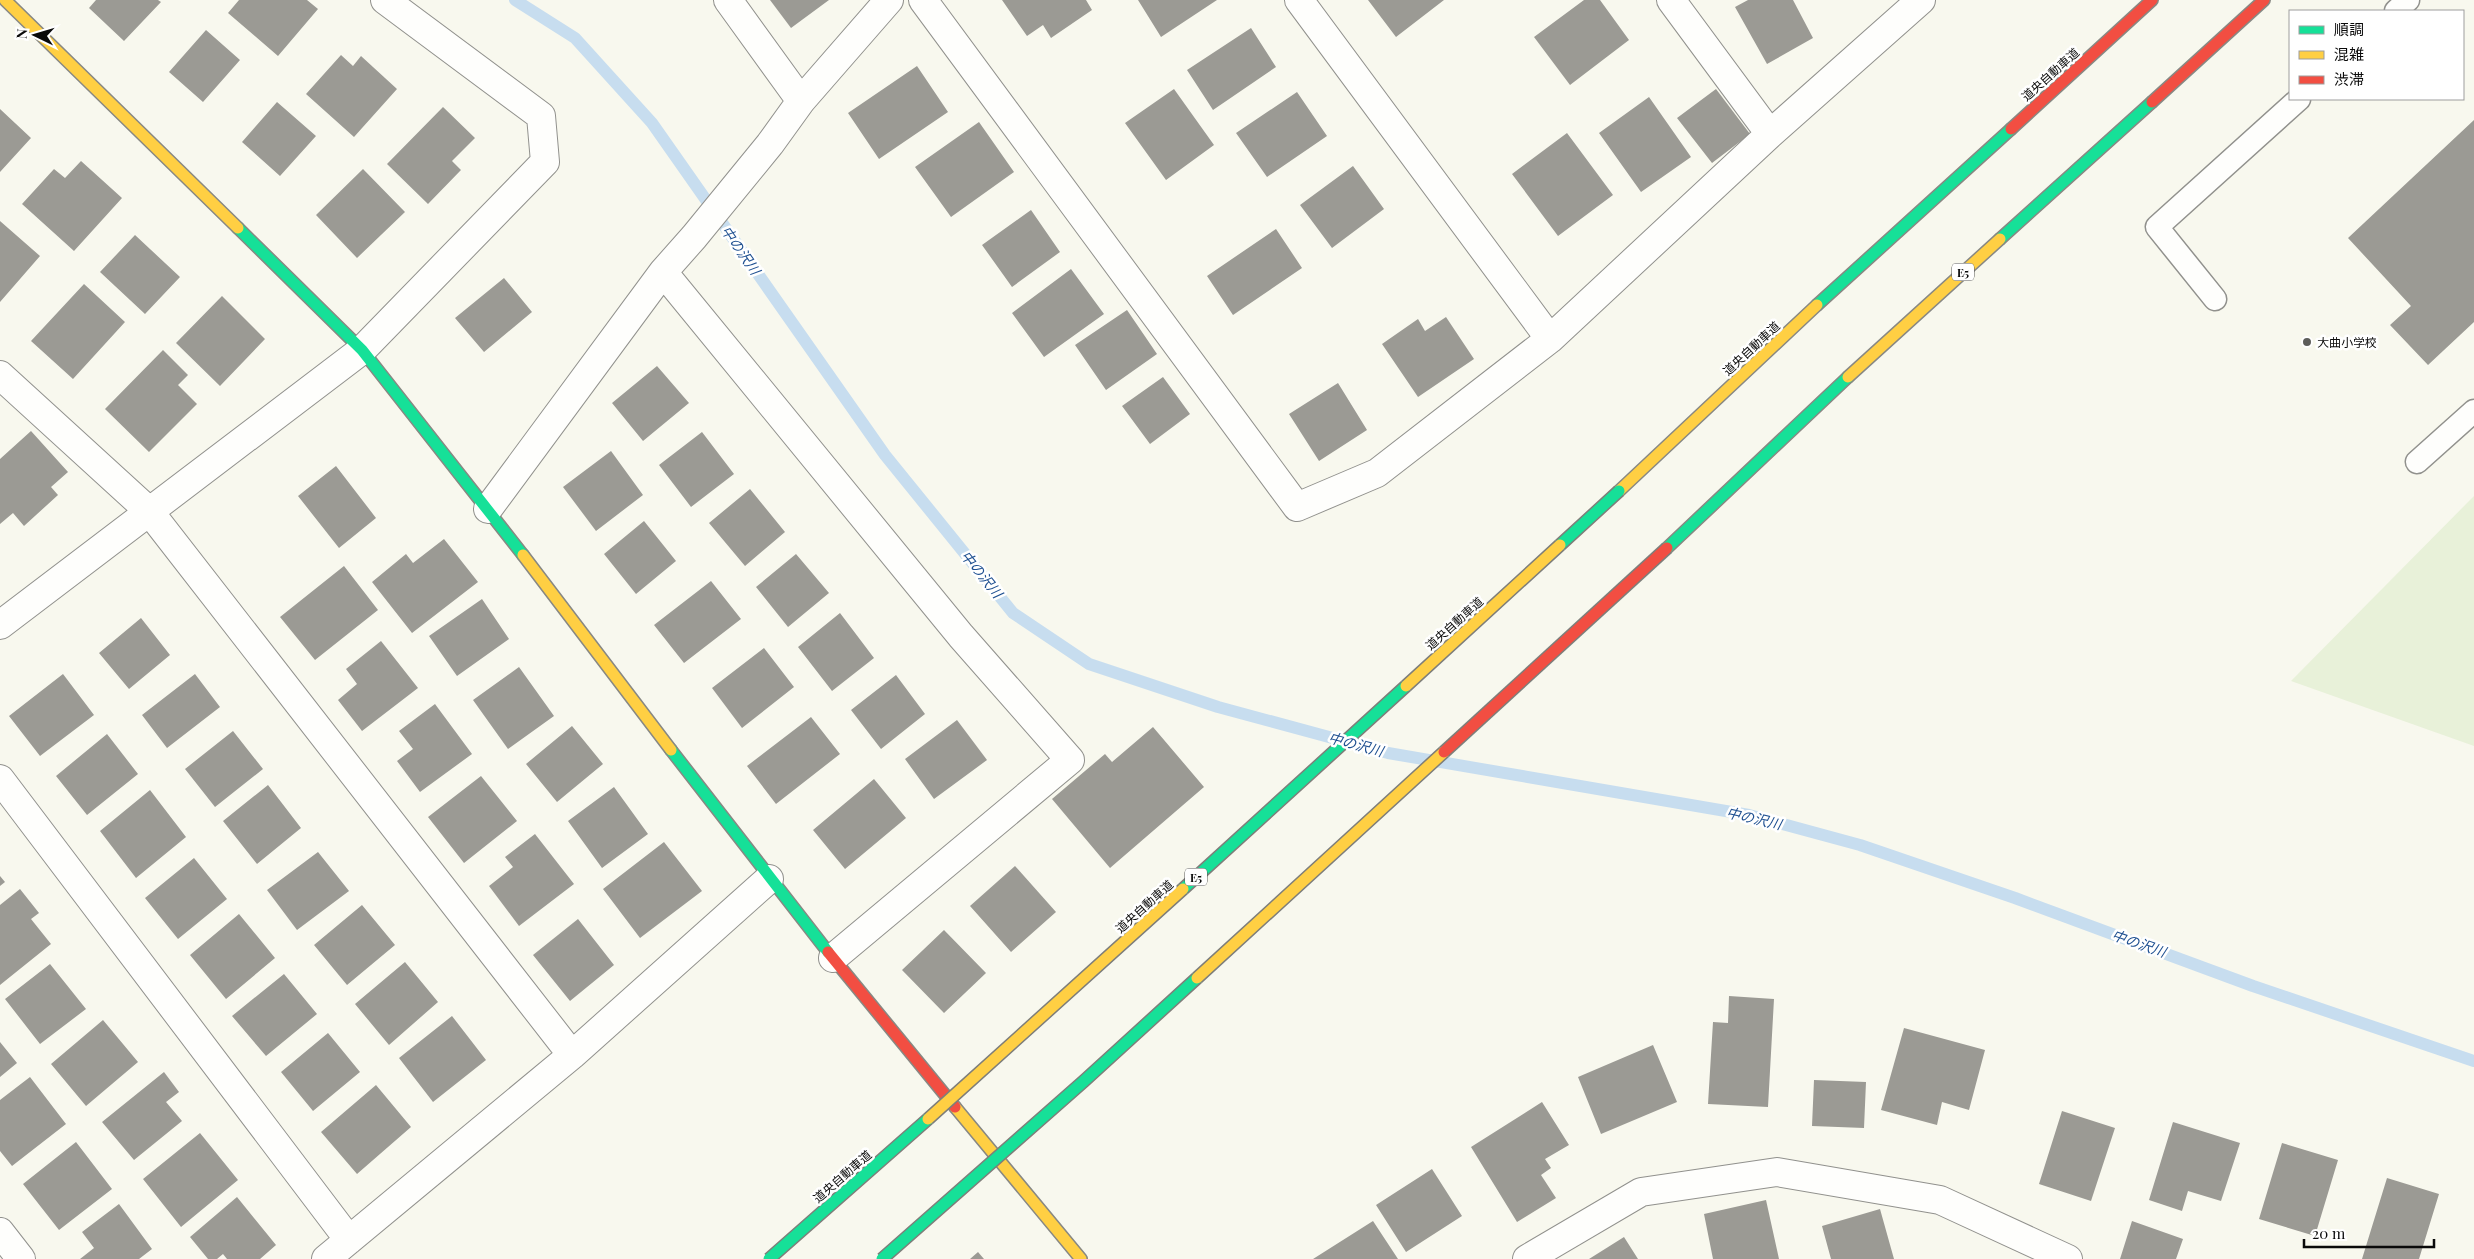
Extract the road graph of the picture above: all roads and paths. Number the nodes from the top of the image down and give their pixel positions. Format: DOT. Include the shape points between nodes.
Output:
graph roads {
  1 [pos="5,0"];
  2 [pos="385,0"];
  3 [pos="728,0"];
  4 [pos="889,0"];
  5 [pos="923,0"];
  6 [pos="1299,0"];
  7 [pos="1671,0"];
  8 [pos="1921,0"];
  9 [pos="2152,0"];
  10 [pos="2264,0"];
  11 [pos="2408,0"];
  12 [pos="2397,10"];
  13 [pos="2298,100"];
  14 [pos="801,101"];
  15 [pos="1770,134"];
  16 [pos="663,272"];
  17 [pos="2215,299"];
  18 [pos="1550,338"];
  19 [pos="362,350"];
  20 [pos="0,375"];
  21 [pos="2474,411"];
  22 [pos="2417,462"];
  23 [pos="488,509"];
  24 [pos="149,511"];
  25 [pos="0,625"];
  26 [pos="0,779"];
  27 [pos="769,879"];
  28 [pos="833,958"];
  29 [pos="572,1055"];
  30 [pos="0,1232"];
  31 [pos="349,1240"];
  32 [pos="21,1259"];
  33 [pos="326,1259"];
  34 [pos="769,1259"];
  35 [pos="882,1259"];
  36 [pos="1081,1259"];
  37 [pos="1527,1259"];
  38 [pos="2068,1259"];
  1 -- 19 [label="main road"];
  2 -- 19 [label="street" via="540,116 545,162"];
  3 -- 14 [label="street"];
  4 -- 14 [label="street"];
  5 -- 18 [label="street" via="1297,507 1377,473"];
  6 -- 18 [label="street"];
  7 -- 15 [label="street"];
  8 -- 15 [label="street"];
  9 -- 34 [label="main road, 道央自動車道 / E5, bridge" via="1038,1022"];
  10 -- 35 [label="main road, E5, bridge" via="1817,405 1667,548 1084,1081"];
  11 -- 12 [label="lane"];
  13 -- 17 [label="lane" via="2157,227"];
  14 -- 16 [label="street" via="770,144"];
  15 -- 18 [label="street"];
  16 -- 23 [label="street"];
  16 -- 28 [label="street" via="961,636 1070,760"];
  19 -- 23 [label="main road"];
  19 -- 24 [label="street"];
  20 -- 24 [label="street"];
  21 -- 22 [label="lane"];
  23 -- 27 [label="main road"];
  24 -- 25 [label="street"];
  24 -- 29 [label="street"];
  26 -- 31 [label="street"];
  27 -- 28 [label="main road"];
  27 -- 29 [label="street"];
  28 -- 36 [label="main road"];
  29 -- 31 [label="street"];
  30 -- 32 [label="street"];
  31 -- 33 [label="street"];
  37 -- 38 [label="street" via="1641,1192 1777,1172 1940,1200"];
}
